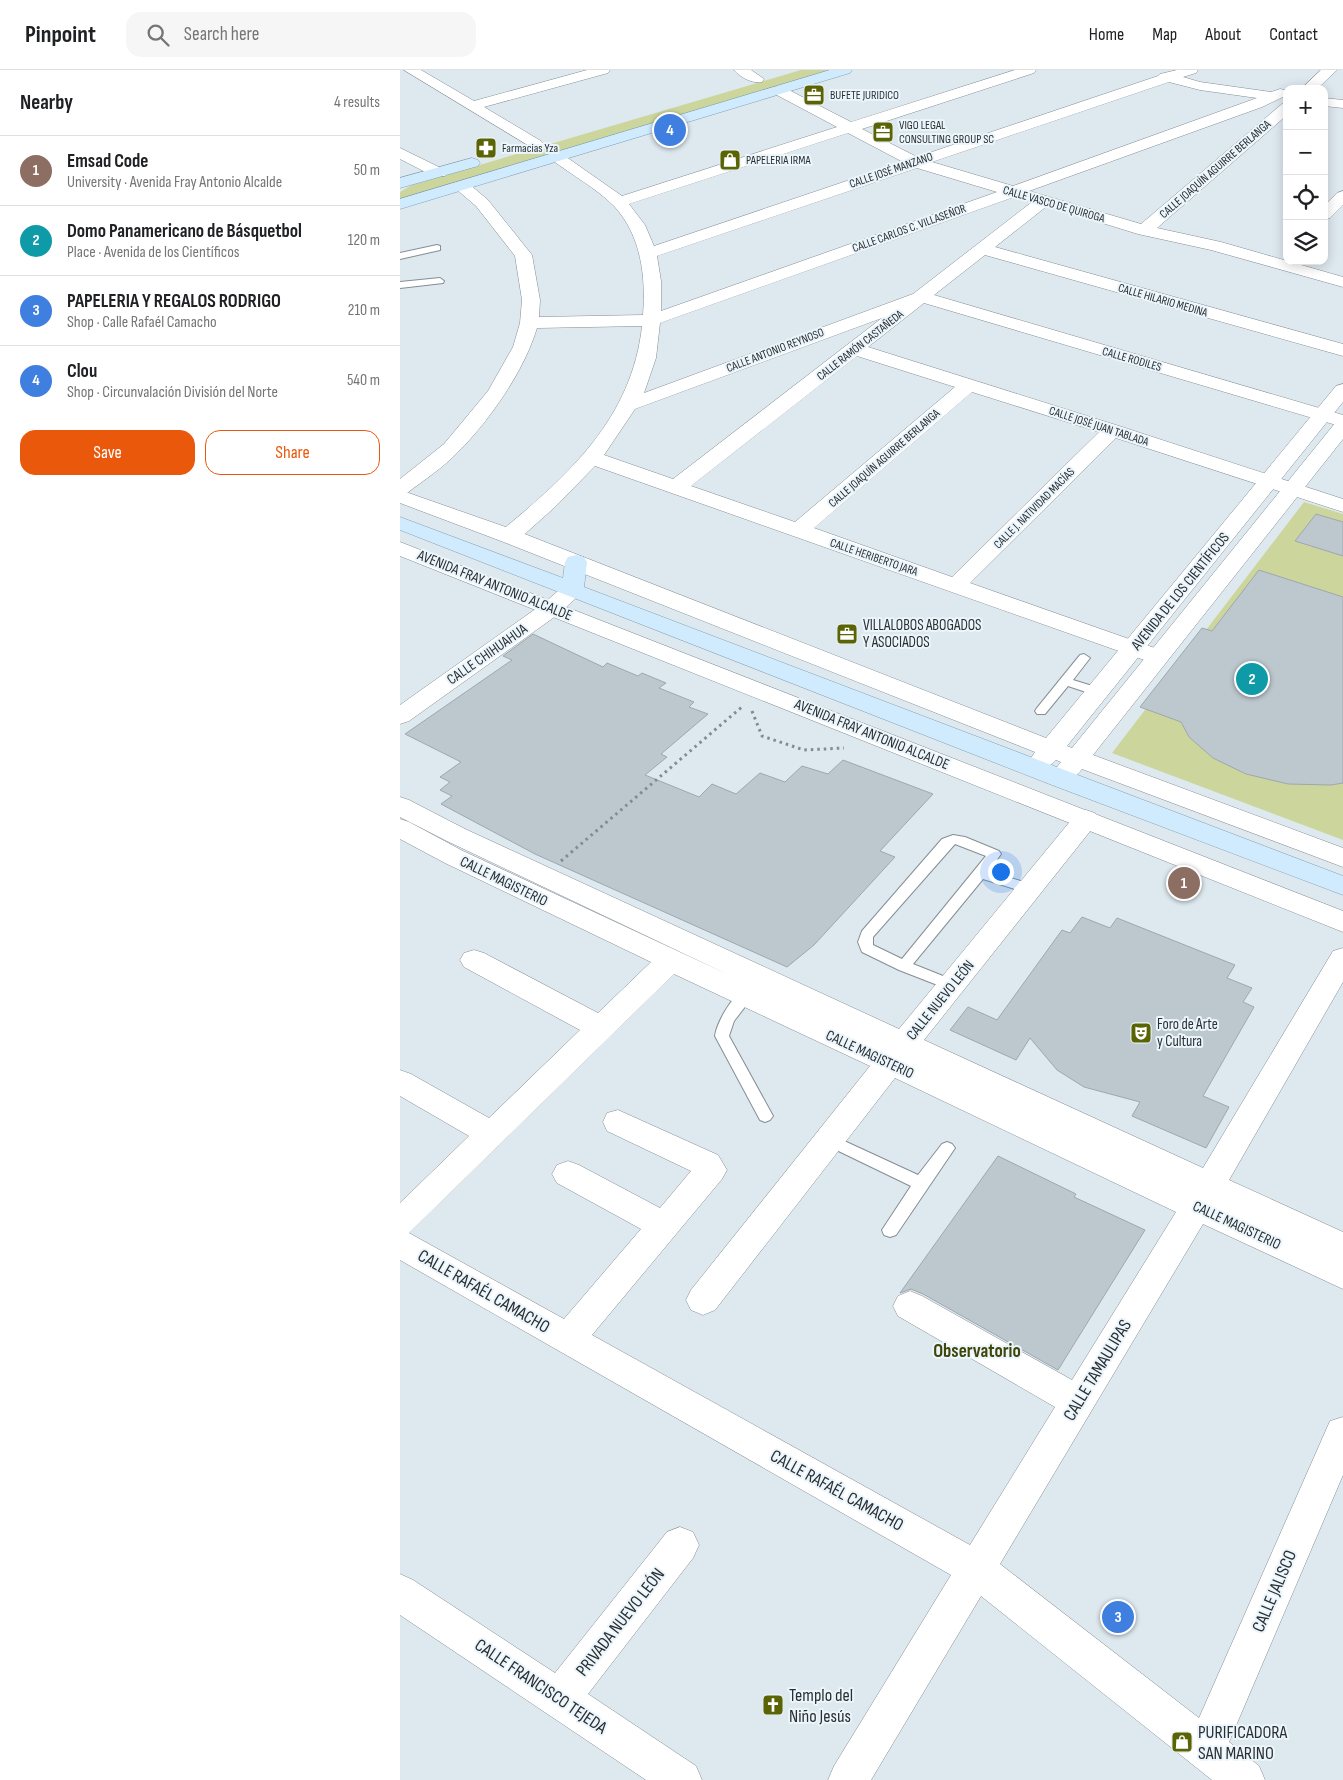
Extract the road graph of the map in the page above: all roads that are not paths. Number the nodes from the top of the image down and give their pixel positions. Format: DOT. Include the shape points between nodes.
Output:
graph roads {
  1 [pos="444,70"];
  2 [pos="603,70"];
  3 [pos="845,70"];
  4 [pos="1029,70"];
  5 [pos="1148,70"];
  6 [pos="1330,70"];
  7 [pos="416,73"];
  8 [pos="1177,73"];
  9 [pos="773,74"];
  10 [pos="740,77"];
  11 [pos="400,82"];
  12 [pos="1313,85"];
  13 [pos="778,90"];
  14 [pos="1283,98"];
  15 [pos="1328,102"];
  16 [pos="1343,104"];
  17 [pos="472,106"];
  18 [pos="848,128"];
  19 [pos="554,138"];
  20 [pos="536,144"];
  21 [pos="518,149"];
  22 [pos="400,153"];
  23 [pos="557,158"];
  24 [pos="483,160"];
  25 [pos="914,162"];
  26 [pos="439,173"];
  27 [pos="400,183"];
  28 [pos="462,186"];
  29 [pos="1008,192"];
  30 [pos="1343,196"];
  31 [pos="619,202"];
  32 [pos="1044,202"];
  33 [pos="400,204"];
  34 [pos="1328,211"];
  35 [pos="1144,230"];
  36 [pos="437,248"];
  37 [pos="983,250"];
  38 [pos="649,253"];
  39 [pos="400,256"];
  40 [pos="1282,258"];
  41 [pos="440,281"];
  42 [pos="1343,282"];
  43 [pos="400,285"];
  44 [pos="922,297"];
  45 [pos="651,320"];
  46 [pos="529,323"];
  47 [pos="855,349"];
  48 [pos="1343,350"];
  49 [pos="969,385"];
  50 [pos="1343,390"];
  51 [pos="629,405"];
  52 [pos="1333,418"];
  53 [pos="1343,426"];
  54 [pos="1112,430"];
  55 [pos="590,457"];
  56 [pos="1267,482"];
  57 [pos="676,487"];
  58 [pos="400,490"];
  59 [pos="1292,490"];
  60 [pos="400,496"];
  61 [pos="1343,506"];
  62 [pos="400,523"];
  63 [pos="799,530"];
  64 [pos="509,536"];
  65 [pos="400,548"];
  66 [pos="576,562"];
  67 [pos="956,585"];
  68 [pos="573,590"];
  69 [pos="552,608"];
  70 [pos="1134,648"];
  71 [pos="1158,656"];
  72 [pos="1084,658"];
  73 [pos="1065,681"];
  74 [pos="1098,692"];
  75 [pos="1041,711"];
  76 [pos="400,716"];
  77 [pos="1051,749"];
  78 [pos="1076,758"];
  79 [pos="1035,769"];
  80 [pos="1060,779"];
  81 [pos="1016,792"];
  82 [pos="1042,802"];
  83 [pos="400,806"];
  84 [pos="1086,819"];
  85 [pos="400,828"];
  86 [pos="1343,858"];
  87 [pos="980,873"];
  88 [pos="1343,886"];
  89 [pos="1031,889"];
  90 [pos="1343,922"];
  91 [pos="1343,958"];
  92 [pos="474,960"];
  93 [pos="671,960"];
  94 [pos="904,966"];
  95 [pos="952,986"];
  96 [pos="754,987"];
  97 [pos="600,1028"];
  98 [pos="898,1054"];
  99 [pos="400,1082"];
  100 [pos="765,1116"];
  101 [pos="618,1122"];
  102 [pos="491,1134"];
  103 [pos="829,1140"];
  104 [pos="947,1148"];
  105 [pos="568,1174"];
  106 [pos="921,1184"];
  107 [pos="1204,1195"];
  108 [pos="400,1223"];
  109 [pos="664,1226"];
  110 [pos="890,1230"];
  111 [pos="400,1244"];
  112 [pos="1343,1248"];
  113 [pos="1343,1275"];
  114 [pos="703,1300"];
  115 [pos="910,1306"];
  116 [pos="568,1339"];
  117 [pos="1078,1402"];
  118 [pos="1343,1433"];
  119 [pos="680,1545"];
  120 [pos="977,1569"];
  121 [pos="400,1593"];
  122 [pos="560,1699"];
  123 [pos="1206,1749"];
  124 [pos="682,1780"];
  125 [pos="848,1780"];
  126 [pos="1245,1780"];
  1 -- 7 [label="street"];
  2 -- 17 [label="street"];
  3 -- 13 [label="main road"];
  4 -- 18 [label="street"];
  5 -- 8 [label="street"];
  6 -- 12 [label="street"];
  7 -- 11 [label="street"];
  7 -- 17 [label="street"];
  8 -- 14 [label="street" via="1209,88"];
  8 -- 25 [label="street, CALLE JOSÉ MANZANO"];
  9 -- 10 [label="main road" via="758,79"];
  13 -- 18 [label="street, CALLE VASCO DE QUIROGA"];
  13 -- 23 [label="main road"];
  14 -- 29 [label="street, CALLE CARLOS C. VILLASEÑOR"];
  14 -- 35 [label="street, CALLE JOAQUÍN AGUIRRE BERLANGA"];
  15 -- 16 [label="street"];
  17 -- 20 [label="street"];
  18 -- 25 [label="street, CALLE VASCO DE QUIROGA"];
  18 -- 31 [label="street"];
  19 -- 20 [label="main road"];
  20 -- 21 [label="main road"];
  22 -- 26 [label="street"];
  23 -- 28 [label="main road"];
  23 -- 31 [label="street"];
  24 -- 26 [label="main road"];
  25 -- 29 [label="street, CALLE VASCO DE QUIROGA"];
  25 -- 38 [label="street, CALLE JOSÉ MANZANO"];
  26 -- 27 [label="main road"];
  28 -- 33 [label="main road"];
  28 -- 46 [label="street" via="482,203 523,255 531,300"];
  29 -- 32 [label="street, CALLE VASCO DE QUIROGA"];
  29 -- 45 [label="street, CALLE CARLOS C. VILLASEÑOR"];
  30 -- 34 [label="street"];
  31 -- 38 [label="street"];
  32 -- 35 [label="street, CALLE VASCO DE QUIROGA"];
  32 -- 37 [label="street, CALLE RAMÓN CASTAÑEDA"];
  35 -- 40 [label="street, CALLE VASCO DE QUIROGA"];
  36 -- 39 [label="lane"];
  37 -- 44 [label="street, CALLE RAMÓN CASTAÑEDA"];
  37 -- 48 [label="street, CALLE HILARIO MEDINA"];
  38 -- 45 [label="street" via="654,296"];
  40 -- 42 [label="street, CALLE VASCO DE QUIROGA"];
  41 -- 43 [label="lane"];
  44 -- 47 [label="street, CALLE RAMÓN CASTAÑEDA"];
  44 -- 51 [label="street, CALLE ANTONIO REYNOSO"];
  44 -- 52 [label="street, CALLE RODILES"];
  45 -- 46 [label="street, CALLE CARLOS C. VILLASEÑOR"];
  45 -- 51 [label="street" via="649,347"];
  46 -- 58 [label="street" via="522,347 496,393 450,448"];
  47 -- 49 [label="street, CALLE JOSÉ JUAN TABLADA"];
  47 -- 57 [label="street, CALLE RAMÓN CASTAÑEDA"];
  49 -- 54 [label="street, CALLE JOSÉ JUAN TABLADA"];
  49 -- 63 [label="street, CALLE JOAQUÍN AGUIRRE BERLANGA"];
  50 -- 52 [label="street, AVENIDA DE LOS CIENTÍFICOS"];
  51 -- 55 [label="street"];
  52 -- 56 [label="street, AVENIDA DE LOS CIENTÍFICOS"];
  53 -- 59 [label="street, AVENIDA DE LOS CIENTÍFICOS"];
  54 -- 56 [label="street, CALLE JOSÉ JUAN TABLADA"];
  54 -- 67 [label="street, CALLE J. NATIVIDAD MACÍAS"];
  55 -- 57 [label="street, CALLE HERIBERTO JARA"];
  55 -- 64 [label="street" via="543,507"];
  56 -- 59 [label="street, CALLE JOSÉ JUAN TABLADA"];
  56 -- 70 [label="street, AVENIDA DE LOS CIENTÍFICOS"];
  57 -- 63 [label="street, CALLE HERIBERTO JARA"];
  59 -- 61 [label="street, CALLE JOSÉ JUAN TABLADA"];
  59 -- 71 [label="street, AVENIDA DE LOS CIENTÍFICOS"];
  60 -- 64 [label="street"];
  62 -- 68 [label="main road, AVENIDA FRAY ANTONIO ALCALDE"];
  63 -- 67 [label="street, CALLE HERIBERTO JARA"];
  64 -- 66 [label="street"];
  65 -- 69 [label="street, AVENIDA FRAY ANTONIO ALCALDE"];
  66 -- 68 [label="main road"];
  66 -- 77 [label="street"];
  67 -- 70 [label="street, CALLE HERIBERTO JARA"];
  68 -- 69 [label="street, CALLE CHIHUAHUA"];
  68 -- 79 [label="main road, AVENIDA FRAY ANTONIO ALCALDE"];
  69 -- 76 [label="street, CALLE CHIHUAHUA"];
  69 -- 81 [label="street, AVENIDA FRAY ANTONIO ALCALDE" via="755,696"];
  70 -- 71 [label="street, CALLE HERIBERTO JARA"];
  70 -- 74 [label="street, AVENIDA DE LOS CIENTÍFICOS"];
  71 -- 78 [label="street, AVENIDA DE LOS CIENTÍFICOS"];
  72 -- 73 [label="lane"];
  73 -- 74 [label="lane"];
  73 -- 75 [label="lane"];
  74 -- 77 [label="street, AVENIDA DE LOS CIENTÍFICOS"];
  77 -- 78 [label="street"];
  77 -- 79 [label="street, AVENIDA DE LOS CIENTÍFICOS"];
  78 -- 80 [label="street, AVENIDA DE LOS CIENTÍFICOS"];
  78 -- 86 [label="street"];
  79 -- 80 [label="main road, AVENIDA FRAY ANTONIO ALCALDE"];
  79 -- 81 [label="street, AVENIDA DE LOS CIENTÍFICOS"];
  80 -- 82 [label="street, AVENIDA DE LOS CIENTÍFICOS"];
  80 -- 88 [label="main road, AVENIDA FRAY ANTONIO ALCALDE"];
  81 -- 82 [label="street, AVENIDA FRAY ANTONIO ALCALDE"];
  82 -- 84 [label="street, AVENIDA FRAY ANTONIO ALCALDE"];
  83 -- 96 [label="street, CALLE MAGISTERIO" via="544,876"];
  84 -- 89 [label="street, CALLE NUEVO LEÓN"];
  84 -- 90 [label="street, AVENIDA FRAY ANTONIO ALCALDE"];
  85 -- 93 [label="street, CALLE MAGISTERIO"];
  87 -- 89 [label="lane"];
  87 -- 94 [label="lane"];
  87 -- 94 [label="lane" via="994,854 960,840 948,842 866,935 867,948"];
  89 -- 95 [label="street, CALLE NUEVO LEÓN"];
  91 -- 107 [label="street, CALLE TAMAULIPAS"];
  92 -- 97 [label="street"];
  93 -- 96 [label="street, CALLE MAGISTERIO"];
  93 -- 97 [label="street"];
  94 -- 95 [label="lane"];
  95 -- 98 [label="street, CALLE NUEVO LEÓN"];
  96 -- 98 [label="street, CALLE MAGISTERIO"];
  96 -- 100 [label="lane" via="730,1016 722,1036"];
  97 -- 102 [label="street"];
  98 -- 103 [label="street, CALLE NUEVO LEÓN"];
  98 -- 107 [label="street, CALLE MAGISTERIO"];
  99 -- 102 [label="street"];
  101 -- 109 [label="street" via="707,1164 711,1170"];
  102 -- 108 [label="street"];
  103 -- 106 [label="lane"];
  103 -- 114 [label="street, CALLE NUEVO LEÓN"];
  104 -- 106 [label="lane"];
  105 -- 109 [label="street"];
  106 -- 110 [label="lane"];
  107 -- 112 [label="street, CALLE MAGISTERIO"];
  107 -- 113 [label="street, CALLE MAGISTERIO"];
  107 -- 117 [label="street, CALLE TAMAULIPAS"];
  109 -- 116 [label="street"];
  111 -- 116 [label="street, CALLE RAFAÉL CAMACHO"];
  115 -- 117 [label="street"];
  116 -- 120 [label="street, CALLE RAFAÉL CAMACHO"];
  117 -- 120 [label="street, CALLE TAMAULIPAS"];
  118 -- 123 [label="street, CALLE JALISCO"];
  119 -- 122 [label="street, PRIVADA NUEVO LEÓN"];
  120 -- 123 [label="street, CALLE RAFAÉL CAMACHO"];
  120 -- 125 [label="street, CALLE TAMAULIPAS"];
  121 -- 122 [label="street, CALLE FRANCISCO TEJEDA"];
  122 -- 124 [label="street, CALLE FRANCISCO TEJEDA"];
  123 -- 126 [label="street, CALLE RAFAÉL CAMACHO"];
}
